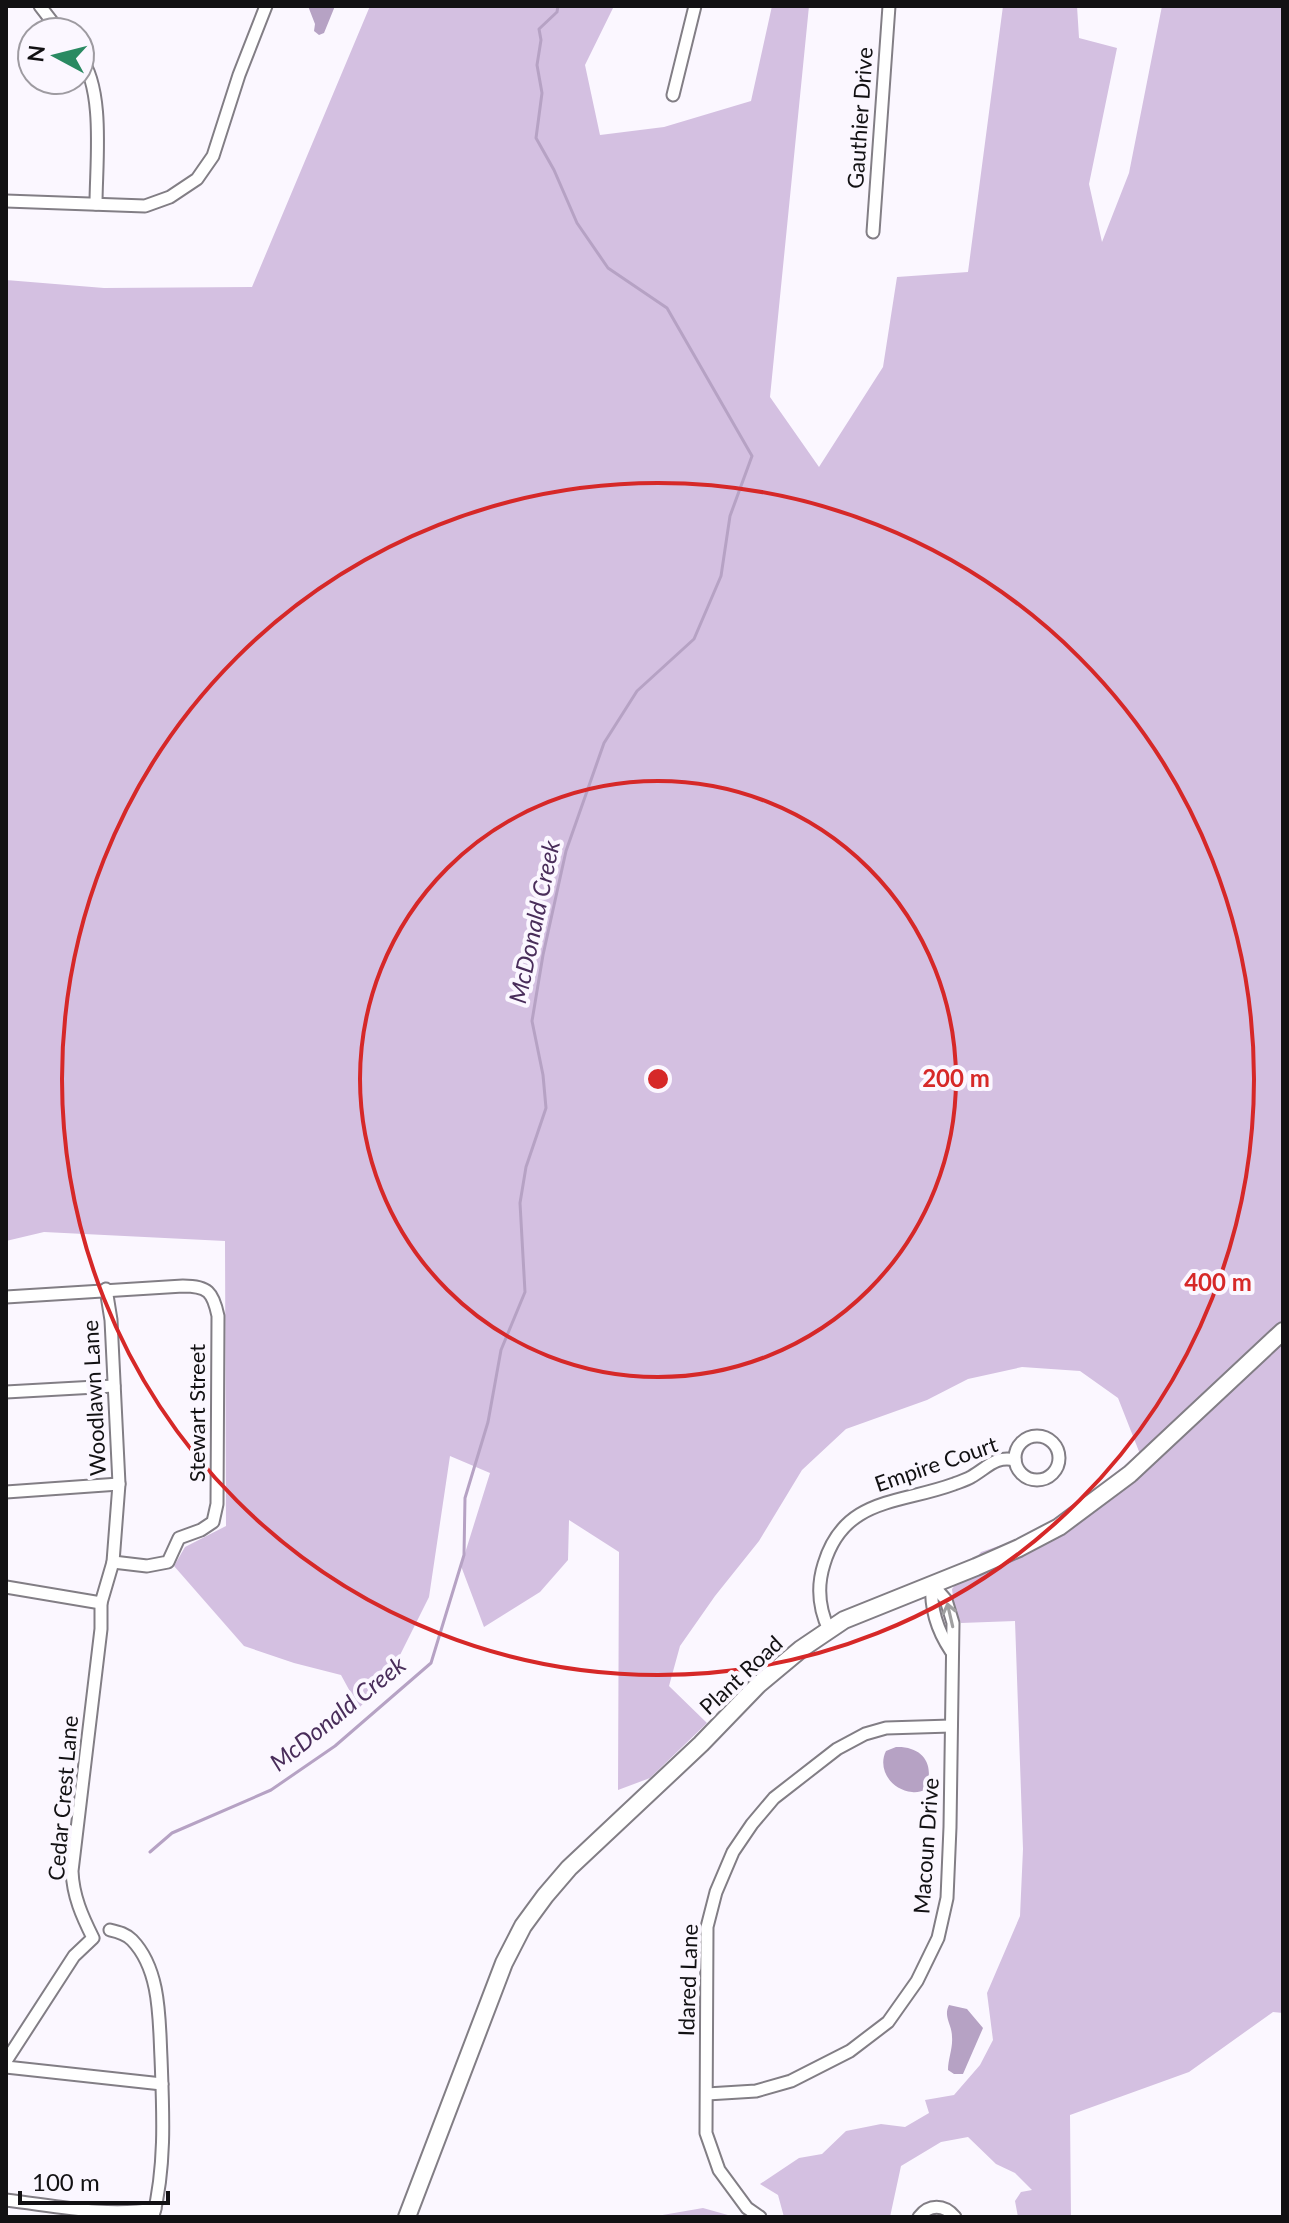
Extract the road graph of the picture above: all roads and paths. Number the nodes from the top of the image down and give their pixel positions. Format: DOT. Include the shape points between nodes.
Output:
graph roads {
  1 [pos="266,6"];
  2 [pos="695,6"];
  3 [pos="889,6"];
  4 [pos="673,95"];
  5 [pos="95,96"];
  6 [pos="6,201"];
  7 [pos="96,204"];
  8 [pos="873,232"];
  9 [pos="106,1289"];
  10 [pos="6,1297"];
  11 [pos="1283,1331"];
  12 [pos="114,1386"];
  13 [pos="6,1392"];
  14 [pos="1015,1460"];
  15 [pos="119,1484"];
  16 [pos="6,1492"];
  17 [pos="113,1562"];
  18 [pos="932,1584"];
  19 [pos="6,1587"];
  20 [pos="101,1603"];
  21 [pos="829,1630"];
  22 [pos="951,1726"];
  23 [pos="110,1930"];
  24 [pos="6,2064"];
  25 [pos="162,2084"];
  26 [pos="707,2094"];
  27 [pos="6,2200"];
  28 [pos="154,2213"];
  29 [pos="407,2217"];
  30 [pos="760,2217"];
  31 [pos="919,2217"];
  32 [pos="955,2217"];
  1 -- 7 [label="street" via="213,156 197,179 145,206"];
  2 -- 4 [label="street"];
  3 -- 8 [label="street, Gauthier Drive"];
  5 -- 7 [label="street"];
  6 -- 7 [label="street"];
  9 -- 10 [label="street, Woodlawn Lane"];
  9 -- 12 [label="street, Woodlawn Lane"];
  9 -- 17 [label="street, Stewart Street" via="197,1286 214,1297 218,1316 213,1522 179,1538 168,1562"];
  11 -- 18 [label="street, Plant Road" via="1130,1474 1059,1527"];
  12 -- 13 [label="street"];
  12 -- 15 [label="street, Woodlawn Lane"];
  14 -- 21 [label="street, Empire Court" via="997,1460 971,1477 885,1502 854,1517 827,1552 821,1573 821,1607"];
  15 -- 16 [label="street"];
  15 -- 17 [label="street, Woodlawn Lane"];
  17 -- 20 [label="street, Woodlawn Lane"];
  18 -- 21 [label="street, Plant Road"];
  18 -- 22 [label="street, Macoun Drive" via="940,1633 952,1651"];
  19 -- 20 [label="street"];
  20 -- 24 [label="street, Cedar Crest Lane" via="72,1871 79,1909 93,1938 74,1956"];
  21 -- 29 [label="street, Plant Road" via="759,1684 569,1868 530,1916 504,1963"];
  22 -- 26 [label="street, Macoun Drive" via="947,1898 938,1938 917,1981 888,2022 850,2051 791,2081 756,2091"];
  22 -- 26 [label="street, Idared Lane" via="886,1728 837,1749 774,1798 739,1843 716,1892 707,1927"];
  23 -- 25 [label="street" via="132,1941 152,1980"];
  24 -- 25 [label="street"];
  25 -- 28 [label="street" via="164,2129"];
  26 -- 30 [label="street, Idared Lane" via="706,2133 719,2170"];
  27 -- 28 [label="street"];
  31 -- 32 [label="street" via="938,2206"];
}
